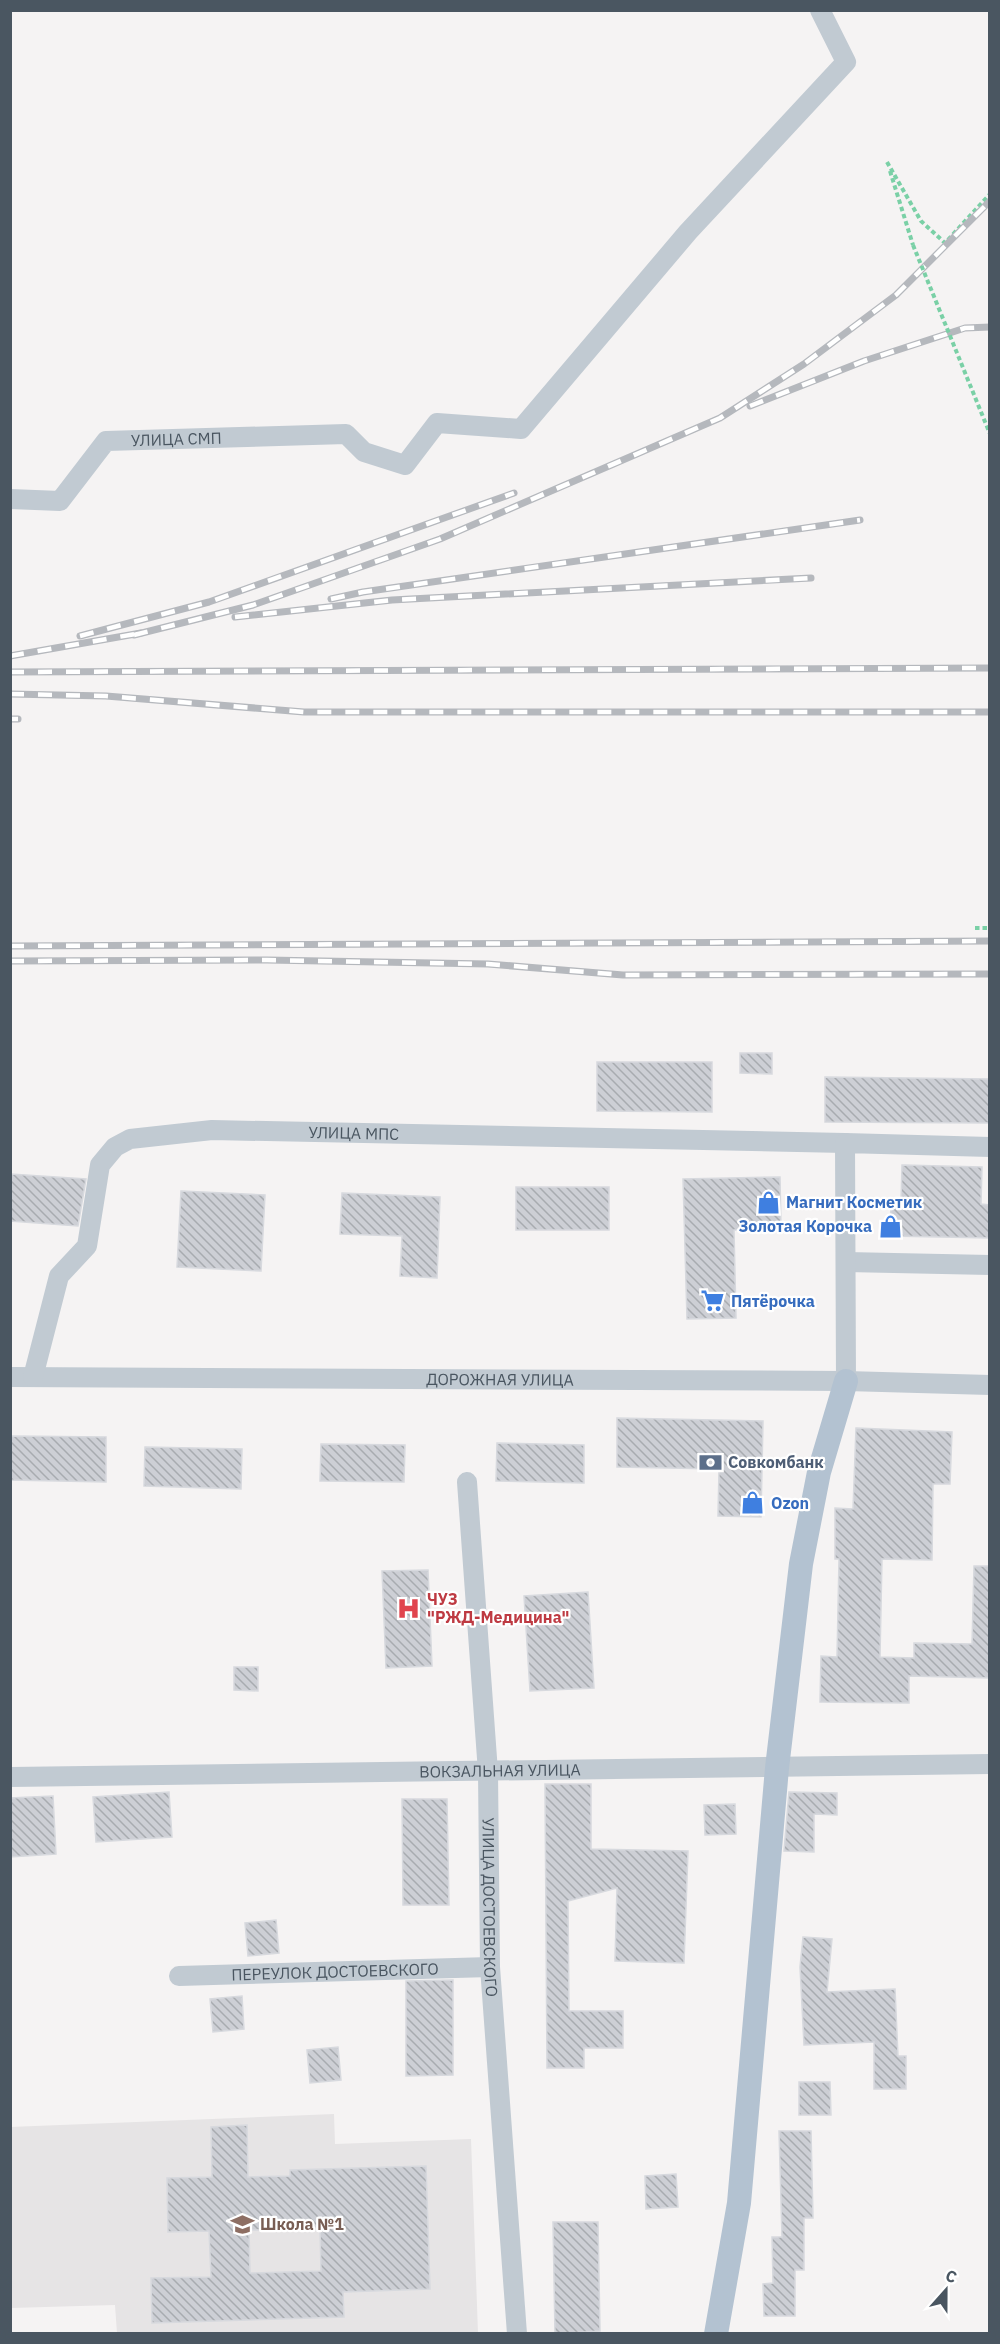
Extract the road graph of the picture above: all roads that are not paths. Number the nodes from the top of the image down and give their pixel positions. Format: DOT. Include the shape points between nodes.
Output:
graph roads {
  1 [pos="820,10"];
  2 [pos="10,499"];
  3 [pos="845,1143"];
  4 [pos="990,1147"];
  5 [pos="846,1262"];
  6 [pos="990,1265"];
  7 [pos="10,1377"];
  8 [pos="33,1377"];
  9 [pos="846,1381"];
  10 [pos="990,1385"];
  11 [pos="467,1482"];
  12 [pos="990,1764"];
  13 [pos="777,1768"];
  14 [pos="488,1772"];
  15 [pos="10,1777"];
  16 [pos="490,1967"];
  17 [pos="179,1976"];
  18 [pos="517,2334"];
  19 [pos="716,2334"];
  1 -- 2 [label="street, УЛИЦА СМП" via="846,62 688,232 521,429 437,423 405,465 364,452 346,434 106,441 60,501"];
  3 -- 4 [label="street, УЛИЦА МПС"];
  3 -- 5 [label="street"];
  3 -- 8 [label="street, УЛИЦА МПС" via="212,1130 130,1138 115,1147 100,1165 87,1246 59,1276"];
  5 -- 6 [label="street"];
  5 -- 9 [label="street"];
  7 -- 8 [label="street, ДОРОЖНАЯ УЛИЦА"];
  8 -- 9 [label="street, ДОРОЖНАЯ УЛИЦА"];
  9 -- 10 [label="street, ДОРОЖНАЯ УЛИЦА"];
  9 -- 13 [label="main road" via="819,1472 801,1564"];
  11 -- 14 [label="street, УЛИЦА ДОСТОЕВСКОГО"];
  12 -- 13 [label="street, ВОКЗАЛЬНАЯ УЛИЦА"];
  13 -- 14 [label="street, ВОКЗАЛЬНАЯ УЛИЦА"];
  13 -- 19 [label="main road" via="739,2203"];
  14 -- 15 [label="street, ВОКЗАЛЬНАЯ УЛИЦА"];
  14 -- 16 [label="street, УЛИЦА ДОСТОЕВСКОГО"];
  16 -- 17 [label="street, ПЕРЕУЛОК ДОСТОЕВСКОГО"];
  16 -- 18 [label="street, УЛИЦА ДОСТОЕВСКОГО"];
}
